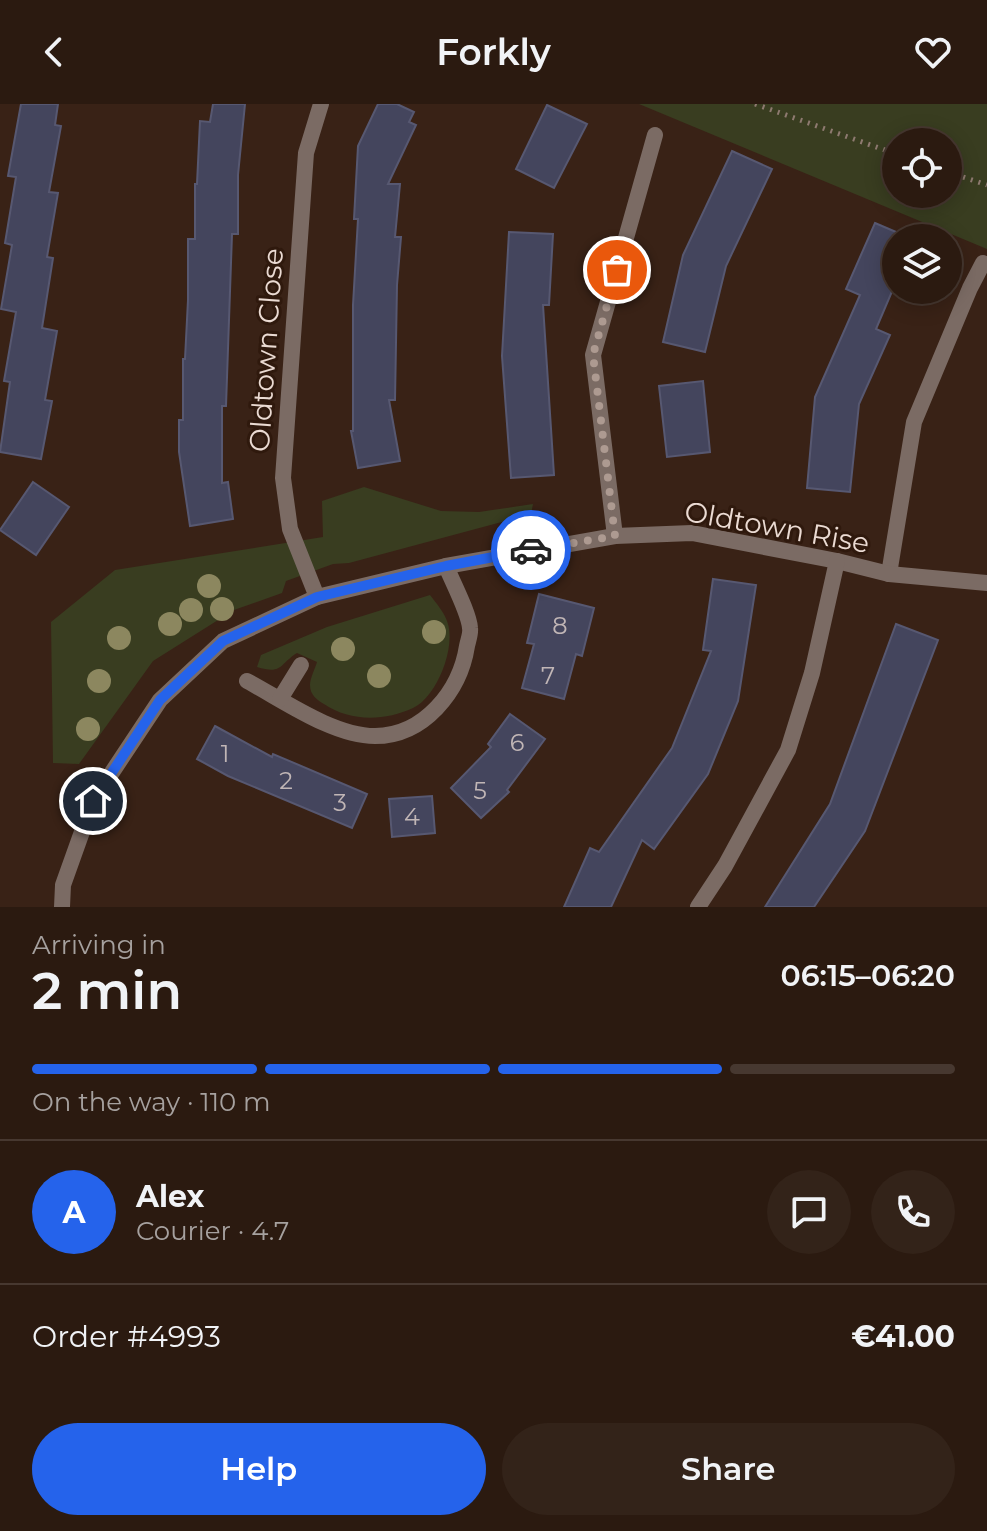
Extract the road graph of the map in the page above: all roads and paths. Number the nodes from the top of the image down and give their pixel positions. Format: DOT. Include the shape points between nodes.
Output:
graph roads {
  1 [pos="321,104"];
  2 [pos="755,104"];
  3 [pos="655,135"];
  4 [pos="882,149"];
  5 [pos="962,177"];
  6 [pos="987,185"];
  7 [pos="983,263"];
  8 [pos="615,536"];
  9 [pos="837,561"];
  10 [pos="446,566"];
  11 [pos="889,574"];
  12 [pos="987,583"];
  13 [pos="317,597"];
  14 [pos="301,665"];
  15 [pos="247,681"];
  16 [pos="280,699"];
  17 [pos="62,907"];
  18 [pos="698,907"];
  1 -- 13 [label="street, Oldtown Close" via="306,153 283,478 290,529"];
  2 -- 4 [label="path"];
  3 -- 8 [label="street" via="593,355"];
  5 -- 6 [label="path"];
  7 -- 11 [label="street" via="914,422"];
  8 -- 9 [label="street, Oldtown Rise" via="692,533"];
  8 -- 10 [label="street, Oldtown Rise"];
  9 -- 11 [label="street, Oldtown Rise"];
  9 -- 18 [label="street" via="788,750"];
  10 -- 13 [label="street, Oldtown Rise"];
  10 -- 16 [label="street" via="470,628 458,679 431,714 399,732 375,736 313,718"];
  11 -- 12 [label="street, Oldtown Rise"];
  13 -- 17 [label="street, Oldtown Rise" via="223,641 160,700 93,801 63,885"];
  14 -- 16 [label="street"];
  15 -- 16 [label="street"];
}
